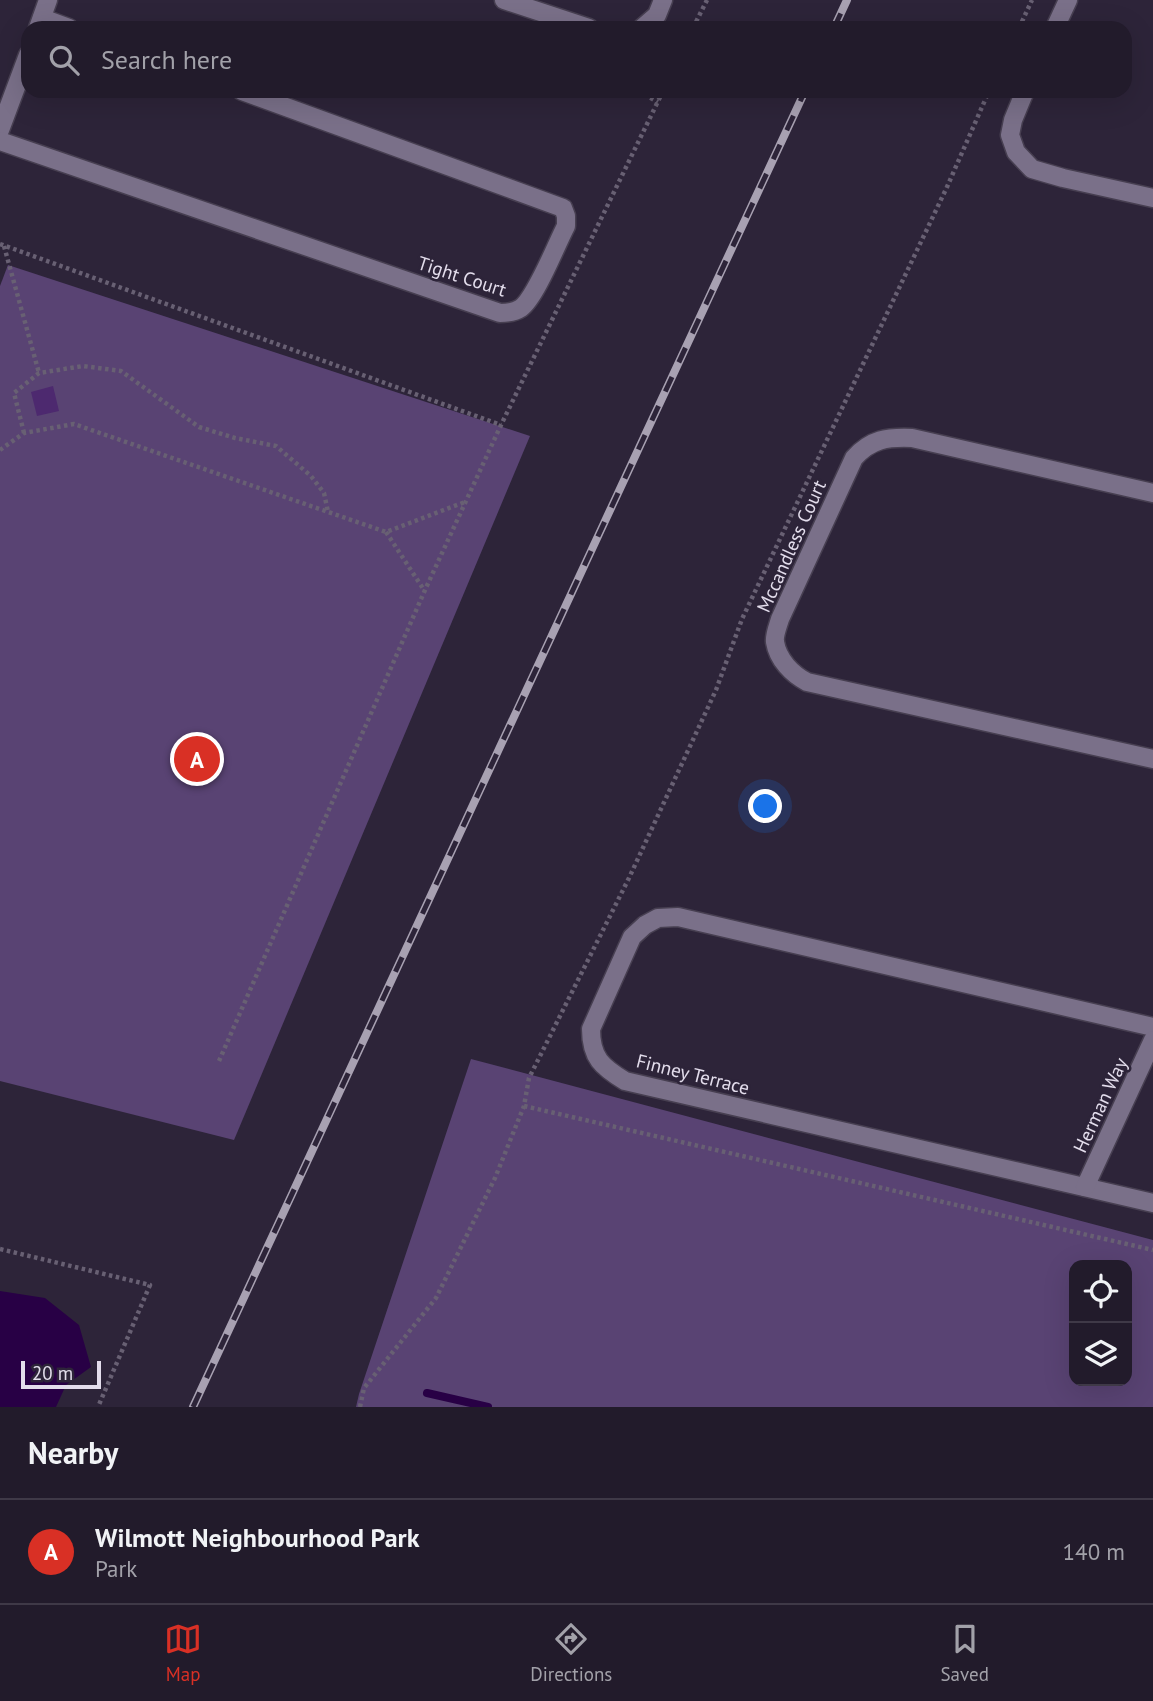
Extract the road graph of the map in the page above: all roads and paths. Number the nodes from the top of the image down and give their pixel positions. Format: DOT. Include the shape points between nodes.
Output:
graph roads {
  1 [pos="48,0"];
  2 [pos="504,0"];
  3 [pos="663,0"];
  4 [pos="707,0"];
  5 [pos="1032,0"];
  6 [pos="1068,0"];
  7 [pos="41,21"];
  8 [pos="568,21"];
  9 [pos="650,21"];
  10 [pos="696,21"];
  11 [pos="1022,21"];
  12 [pos="1058,21"];
  13 [pos="21,74"];
  14 [pos="261,98"];
  15 [pos="650,98"];
  16 [pos="659,98"];
  17 [pos="986,98"];
  18 [pos="1022,98"];
  19 [pos="657,102"];
  20 [pos="0,130"];
  21 [pos="0,141"];
  22 [pos="1153,198"];
  23 [pos="2,245"];
  24 [pos="39,373"];
  25 [pos="501,425"];
  26 [pos="24,433"];
  27 [pos="0,450"];
  28 [pos="1153,493"];
  29 [pos="466,502"];
  30 [pos="328,512"];
  31 [pos="386,532"];
  32 [pos="425,590"];
  33 [pos="1153,759"];
  34 [pos="1153,1027"];
  35 [pos="1153,1040"];
  36 [pos="219,1061"];
  37 [pos="524,1106"];
  38 [pos="1085,1187"];
  39 [pos="1153,1203"];
  40 [pos="0,1249"];
  41 [pos="1153,1250"];
  42 [pos="98,1407"];
  43 [pos="360,1407"];
  1 -- 7 [label="street"];
  2 -- 8 [label="street"];
  3 -- 9 [label="street"];
  4 -- 10 [label="path"];
  5 -- 11 [label="path"];
  6 -- 12 [label="street"];
  13 -- 20 [label="street"];
  14 -- 21 [label="street, Tight Court" via="563,208 566,226 530,299 519,309 500,313"];
  15 -- 19 [label="path"];
  16 -- 19 [label="path"];
  17 -- 37 [label="path" via="742,619 716,690 629,878 529,1078"];
  18 -- 22 [label="street" via="1010,135 1016,152 1032,169"];
  19 -- 25 [label="path"];
  23 -- 24 [label="path"];
  23 -- 25 [label="path"];
  24 -- 26 [label="path" via="14,393"];
  24 -- 30 [label="path" via="83,366 121,371 199,427 276,446 311,476 324,493"];
  25 -- 29 [label="path"];
  26 -- 27 [label="path"];
  26 -- 30 [label="path" via="74,424"];
  28 -- 33 [label="street, Mccandless Court" via="912,438 878,440 854,458 780,619 775,640 793,674 807,682"];
  29 -- 31 [label="path"];
  29 -- 32 [label="path"];
  30 -- 31 [label="path"];
  31 -- 32 [label="path"];
  32 -- 36 [label="path"];
  34 -- 38 [label="street, Finney Terrace" via="678,917 658,918 632,937 591,1029 595,1055 625,1081"];
  35 -- 38 [label="street, Herman Way"];
  37 -- 41 [label="path"];
  37 -- 43 [label="path" via="495,1178 436,1298 364,1388"];
  38 -- 39 [label="street, Finney Terrace"];
  40 -- 42 [label="path" via="150,1285"];
}
